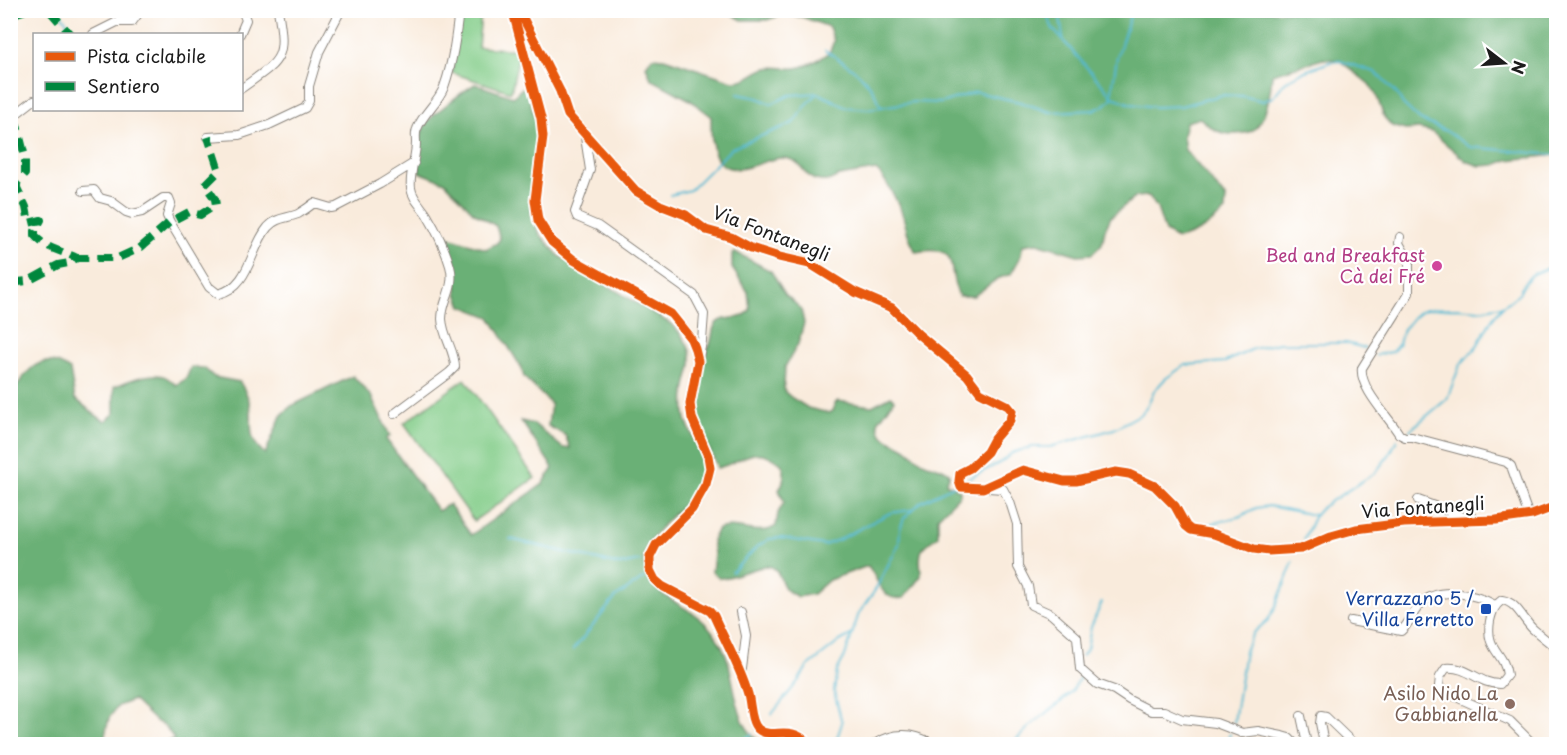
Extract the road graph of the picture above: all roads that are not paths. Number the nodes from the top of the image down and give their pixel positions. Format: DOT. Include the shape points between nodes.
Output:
graph roads {
  1 [pos="141,10"];
  2 [pos="242,10"];
  3 [pos="278,10"];
  4 [pos="341,10"];
  5 [pos="459,10"];
  6 [pos="511,10"];
  7 [pos="519,10"];
  8 [pos="95,33"];
  9 [pos="240,33"];
  10 [pos="243,87"];
  11 [pos="33,101"];
  12 [pos="11,116"];
  13 [pos="585,135"];
  14 [pos="208,137"];
  15 [pos="414,163"];
  16 [pos="83,191"];
  17 [pos="1400,237"];
  18 [pos="698,361"];
  19 [pos="394,414"];
  20 [pos="983,488"];
  21 [pos="1418,500"];
  22 [pos="1557,506"];
  23 [pos="1532,515"];
  24 [pos="1478,522"];
  25 [pos="1495,605"];
  26 [pos="741,612"];
  27 [pos="1352,621"];
  28 [pos="1557,648"];
  29 [pos="741,678"];
  30 [pos="1301,717"];
  31 [pos="809,744"];
  32 [pos="875,744"];
  33 [pos="932,744"];
  34 [pos="1295,744"];
  35 [pos="1307,744"];
  36 [pos="1324,744"];
  37 [pos="1354,744"];
  38 [pos="1533,744"];
  1 -- 8 [label="street" via="132,22 117,22"];
  2 -- 9 [label="street" via="246,20"];
  3 -- 10 [label="street" via="283,40 279,56"];
  4 -- 14 [label="street" via="319,52 305,108 239,135"];
  5 -- 15 [label="street" via="448,74 434,106 417,129"];
  6 -- 18 [label="street" via="542,117 538,220 552,242 574,260 671,314 691,339"];
  7 -- 13 [label="street, Via Fontanegli" via="568,115"];
  11 -- 12 [label="street"];
  13 -- 18 [label="street" via="590,170 575,212 577,217 598,226 694,296 704,314"];
  13 -- 20 [label="street, Via Fontanegli" via="636,191 650,199 686,215 711,232 810,264 855,292 892,308 980,392 1008,406 1012,411 1010,420 987,452 958,476 962,487"];
  15 -- 16 [label="street" via="336,207 314,203 297,214 278,218 268,227 252,262 236,284 218,294 170,222 170,198 132,214 100,198 94,190"];
  15 -- 19 [label="street" via="411,190 432,225 452,274 442,321 455,367"];
  17 -- 23 [label="street" via="1399,243 1409,261 1409,292 1362,368 1370,393 1399,434 1506,462"];
  18 -- 29 [label="street" via="690,404 710,468 692,510 656,545 650,557 650,570 662,586 710,611"];
  20 -- 24 [label="street, Via Fontanegli" via="1023,470 1064,481 1116,472 1129,474 1155,486 1191,530 1269,551 1301,549 1356,529 1404,523"];
  20 -- 34 [label="street" via="1005,491 1017,525 1018,567 1028,586 1031,605 1051,614 1077,637 1080,669 1085,675 1152,711 1242,732 1258,730 1289,738"];
  21 -- 24 [label="street" via="1471,516"];
  22 -- 23 [label="street, Via Fontanegli"];
  23 -- 24 [label="street, Via Fontanegli"];
  25 -- 27 [label="street" via="1450,593 1435,595 1420,604 1401,631"];
  25 -- 28 [label="street" via="1508,601 1531,628"];
  25 -- 38 [label="street" via="1488,633 1507,675 1500,684 1490,684 1458,667 1446,668 1439,686 1510,721"];
  26 -- 29 [label="street" via="746,636"];
  29 -- 31 [label="street" via="755,726 761,732 799,735"];
  30 -- 35 [label="street"];
  32 -- 33 [label="street" via="895,735 911,735"];
  36 -- 37 [label="street" via="1322,716"];
}
